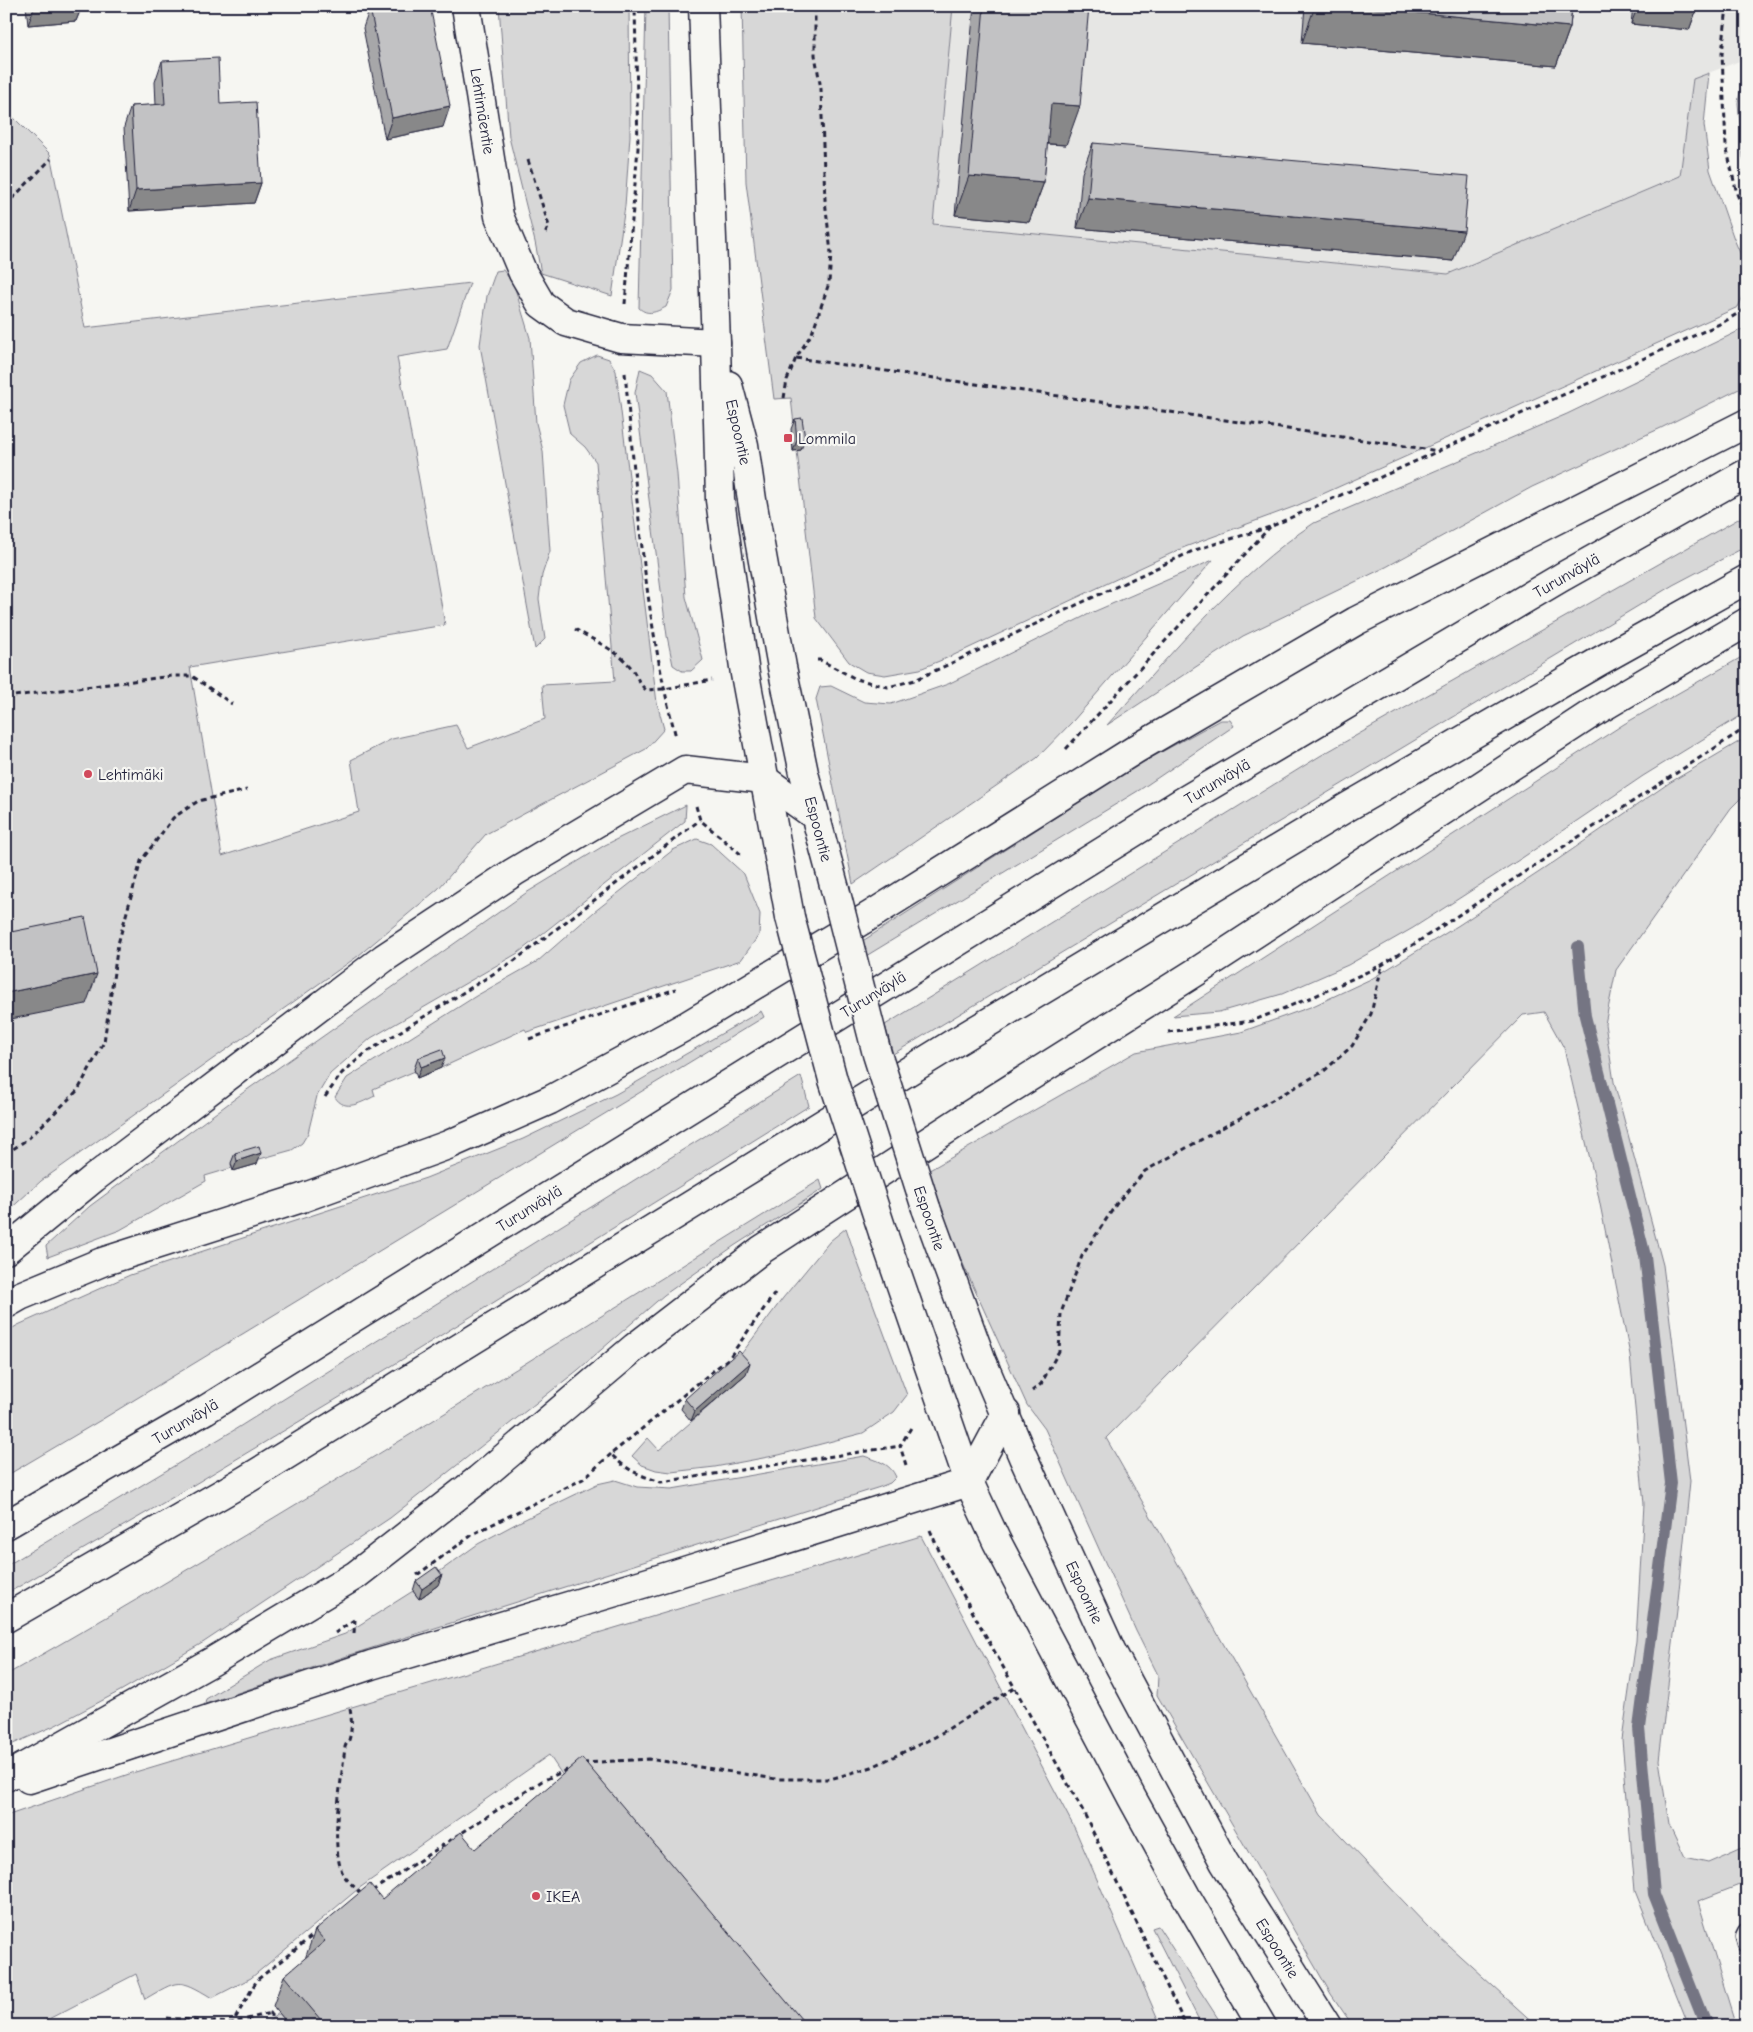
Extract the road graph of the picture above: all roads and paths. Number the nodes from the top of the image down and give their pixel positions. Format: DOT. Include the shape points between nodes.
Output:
graph roads {
  1 [pos="466,6"];
  2 [pos="635,6"];
  3 [pos="703,6"];
  4 [pos="815,6"];
  5 [pos="1727,6"];
  6 [pos="51,159"];
  7 [pos="6,205"];
  8 [pos="1747,218"];
  9 [pos="1747,308"];
  10 [pos="621,338"];
  11 [pos="716,343"];
  12 [pos="796,358"];
  13 [pos="784,398"];
  14 [pos="1747,423"];
  15 [pos="1439,451"];
  16 [pos="1747,473"];
  17 [pos="1270,527"];
  18 [pos="1747,579"];
  19 [pos="1747,622"];
  20 [pos="575,629"];
  21 [pos="820,660"];
  22 [pos="664,689"];
  23 [pos="6,697"];
  24 [pos="232,704"];
  25 [pos="1747,727"];
  26 [pos="1063,752"];
  27 [pos="685,770"];
  28 [pos="764,779"];
  29 [pos="246,790"];
  30 [pos="815,816"];
  31 [pos="700,820"];
  32 [pos="750,863"];
  33 [pos="1382,965"];
  34 [pos="685,986"];
  35 [pos="1162,1033"];
  36 [pos="529,1039"];
  37 [pos="325,1096"];
  38 [pos="6,1154"];
  39 [pos="6,1250"];
  40 [pos="775,1293"];
  41 [pos="6,1304"];
  42 [pos="1006,1413"];
  43 [pos="914,1423"];
  44 [pos="900,1446"];
  45 [pos="611,1454"];
  46 [pos="969,1482"];
  47 [pos="916,1500"];
  48 [pos="6,1525"];
  49 [pos="411,1579"];
  50 [pos="364,1613"];
  51 [pos="6,1618"];
  52 [pos="335,1633"];
  53 [pos="1016,1687"];
  54 [pos="350,1710"];
  55 [pos="6,1777"];
  56 [pos="6,1786"];
  57 [pos="371,1891"];
  58 [pos="356,1901"];
  59 [pos="318,1930"];
  60 [pos="283,2003"];
  61 [pos="271,2013"];
  62 [pos="166,2018"];
  63 [pos="231,2025"];
  64 [pos="271,2026"];
  65 [pos="1186,2026"];
  66 [pos="1262,2026"];
  67 [pos="1327,2026"];
  1 -- 10 [label="main road, Lehtimäentie" via="499,216 523,273 540,304 566,322"];
  2 -- 10 [label="path" via="638,148"];
  3 -- 11 [label="main road, Espoontie"];
  4 -- 12 [label="path" via="815,55 822,88 830,273 812,333"];
  5 -- 8 [label="path" via="1722,54 1726,146 1737,194"];
  6 -- 7 [label="path"];
  9 -- 15 [label="path" via="1722,323"];
  10 -- 11 [label="main road, Lehtimäentie"];
  10 -- 22 [label="path" via="648,603"];
  11 -- 28 [label="main road, Espoontie" via="720,500 744,674"];
  11 -- 30 [label="main road, Espoontie" via="744,445 782,667"];
  12 -- 13 [label="path"];
  12 -- 15 [label="path"];
  14 -- 41 [label="main road" via="1356,621 1136,750 688,1024 550,1100 448,1145 302,1198 102,1262"];
  15 -- 17 [label="path"];
  16 -- 48 [label="main road, Turunväylä" via="1562,577 1184,800 205,1410"];
  17 -- 21 [label="path" via="1195,550 915,680 888,687 856,679"];
  17 -- 26 [label="path"];
  18 -- 51 [label="main road" via="1336,814 954,1043 252,1476"];
  19 -- 55 [label="main road" via="1591,714 762,1250 635,1347 479,1478 356,1575 213,1661"];
  20 -- 22 [label="path" via="623,659 638,684 646,690"];
  22 -- 27 [label="path"];
  23 -- 24 [label="path" via="192,676"];
  25 -- 33 [label="path"];
  27 -- 28 [label="main road"];
  27 -- 31 [label="path"];
  27 -- 39 [label="main road" via="514,872 384,958 94,1178"];
  28 -- 30 [label="main road"];
  28 -- 46 [label="main road, Espoontie, bridge" via="790,917 833,1080"];
  29 -- 38 [label="path" via="198,802 173,818 142,861 118,944 104,1042 78,1090 29,1138"];
  30 -- 42 [label="main road, Espoontie, bridge" via="877,1054 926,1208 982,1361"];
  31 -- 32 [label="path"];
  31 -- 37 [label="path" via="514,961 367,1052 342,1073"];
  33 -- 35 [label="path" via="1252,1021"];
  33 -- 42 [label="path" via="1370,1014 1352,1046 1324,1071 1145,1171 1116,1203 1082,1256 1061,1313 1059,1351 1041,1384"];
  34 -- 36 [label="path"];
  40 -- 45 [label="path" via="729,1358"];
  42 -- 46 [label="main road"];
  42 -- 67 [label="main road, Espoontie" via="1112,1650 1224,1862"];
  43 -- 44 [label="path"];
  44 -- 45 [label="path" via="661,1482 629,1470"];
  44 -- 47 [label="path"];
  45 -- 49 [label="path" via="583,1479 475,1533"];
  46 -- 47 [label="main road"];
  46 -- 66 [label="main road, Espoontie" via="997,1542 1132,1798"];
  47 -- 53 [label="path" via="941,1555"];
  47 -- 56 [label="main road" via="371,1665"];
  50 -- 52 [label="path"];
  53 -- 57 [label="path" via="936,1737 872,1767 830,1779 776,1779 649,1759 587,1762 542,1781"];
  53 -- 65 [label="path" via="1083,1811"];
  54 -- 58 [label="path" via="351,1729 341,1778 338,1860 343,1875 363,1896"];
  59 -- 63 [label="path" via="257,1980"];
  60 -- 61 [label="path"];
  61 -- 63 [label="path"];
  61 -- 64 [label="path"];
  62 -- 63 [label="path"];
}
